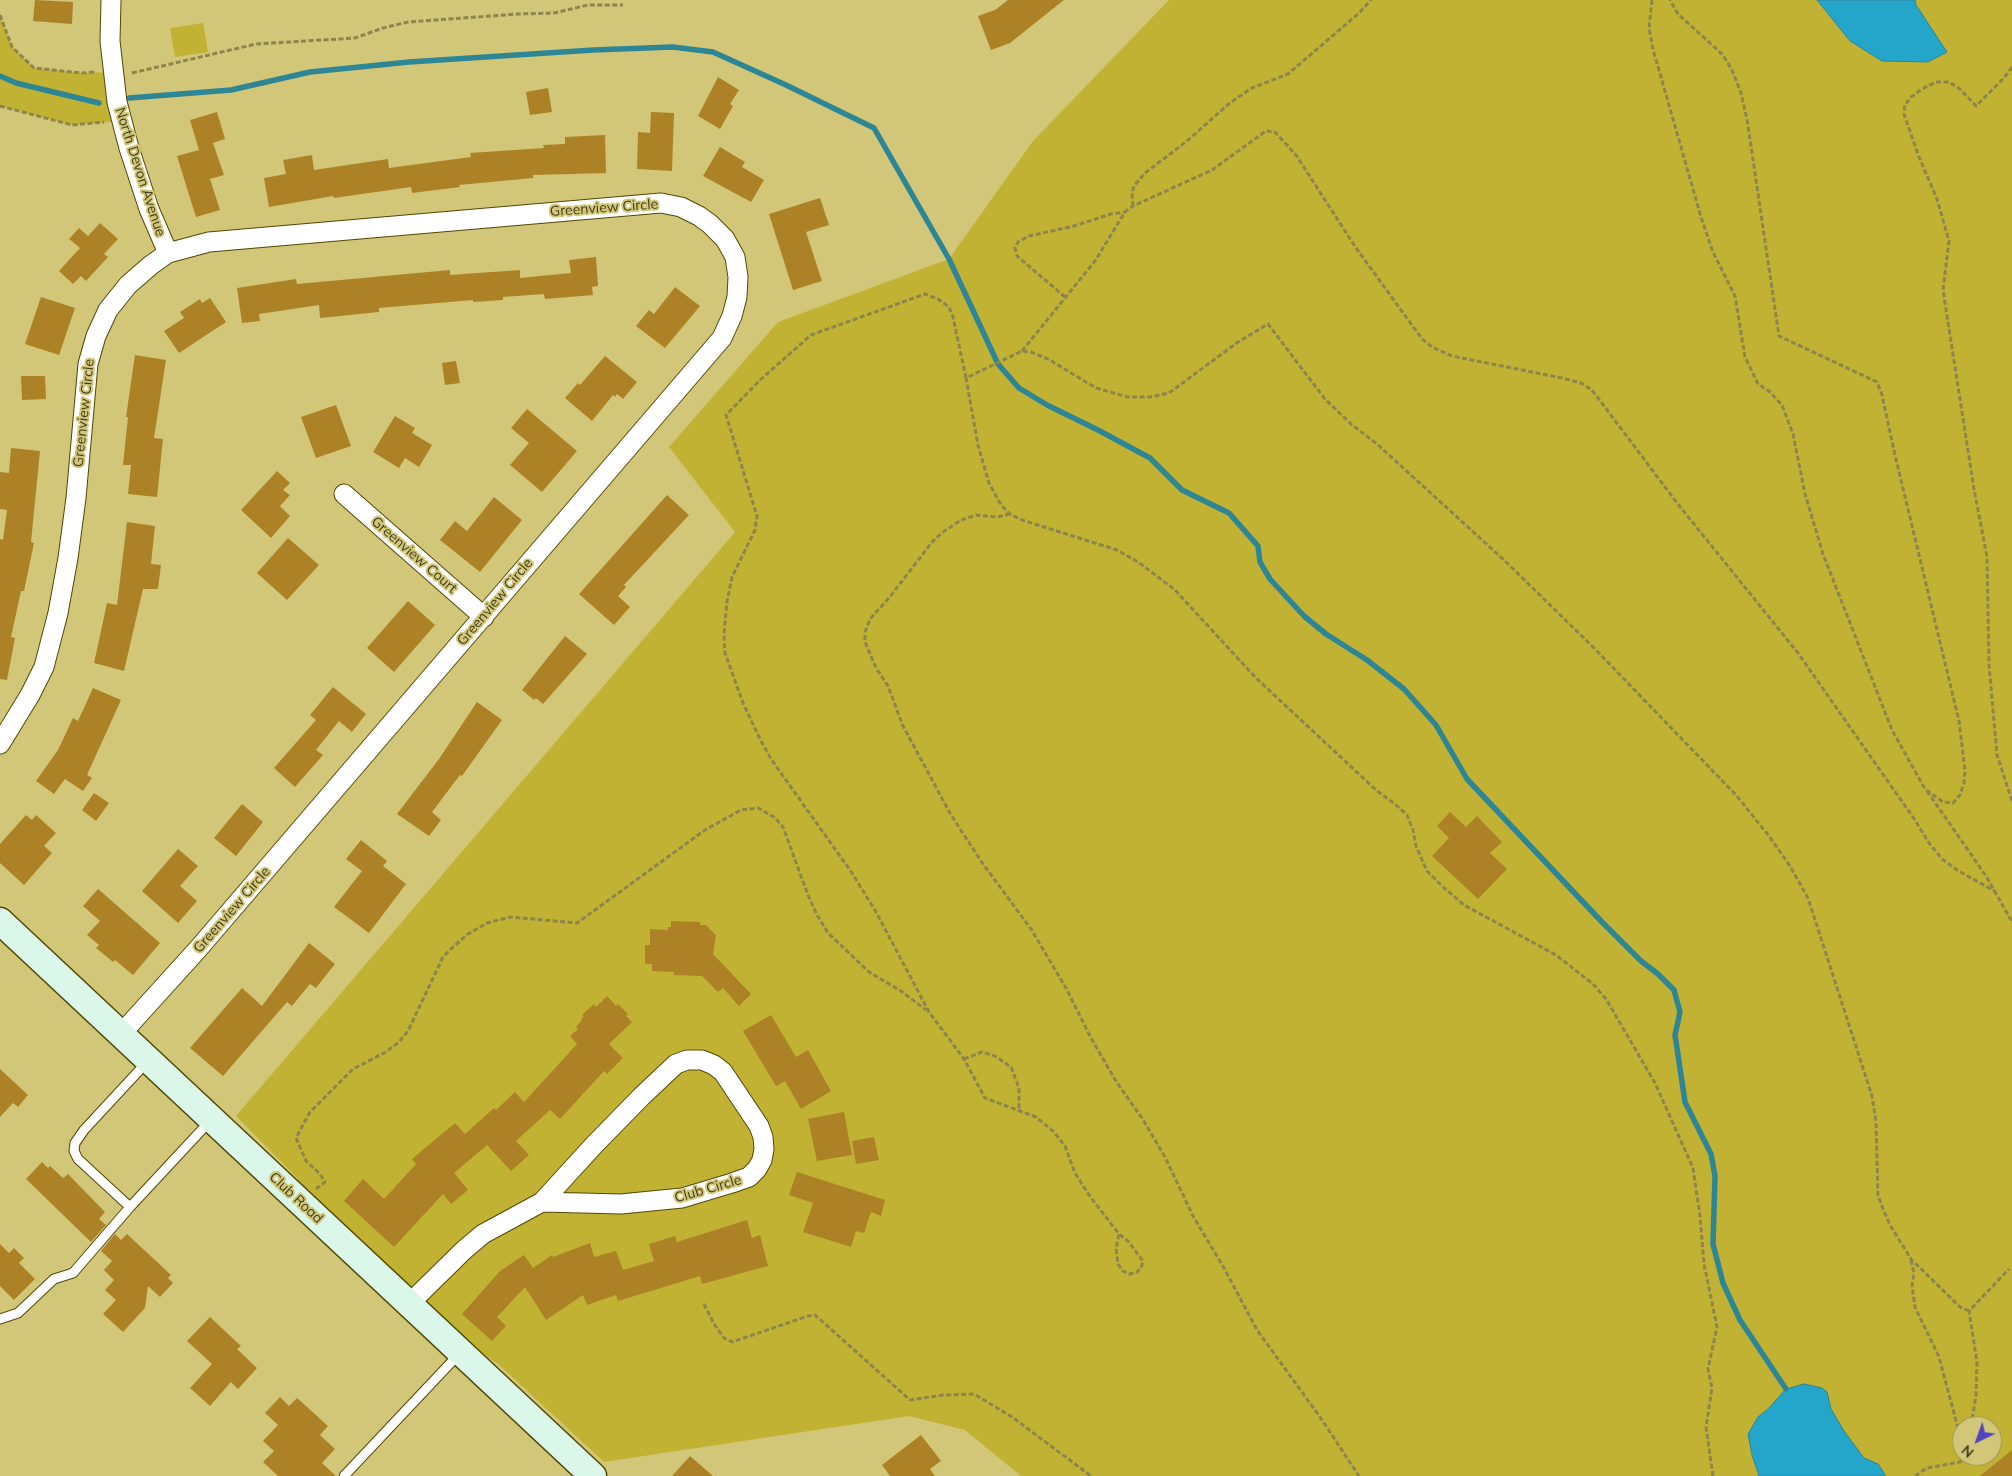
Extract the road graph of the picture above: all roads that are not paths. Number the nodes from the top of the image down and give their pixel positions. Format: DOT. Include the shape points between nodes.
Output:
graph roads {
  1 [pos="111,0"];
  2 [pos="168,253"];
  3 [pos="344,494"];
  4 [pos="484,617"];
  5 [pos="0,744"];
  6 [pos="0,921"];
  7 [pos="121,1034"];
  8 [pos="149,1060"];
  9 [pos="212,1119"];
  10 [pos="542,1202"];
  11 [pos="130,1207"];
  12 [pos="409,1304"];
  13 [pos="0,1319"];
  14 [pos="460,1352"];
  15 [pos="344,1476"];
  16 [pos="593,1476"];
  1 -- 2 [label="street, North Devon Avenue" via="110,40 117,102 150,209"];
  2 -- 4 [label="street, Greenview Circle" via="208,242 661,203 681,207 699,216 724,239 735,257 738,277 737,297 722,338"];
  2 -- 5 [label="street, Greenview Circle" via="128,285 108,310 96,336 88,364 76,498 58,613 44,667"];
  3 -- 4 [label="street, Greenview Court"];
  4 -- 7 [label="street, Greenview Circle"];
  6 -- 7 [label="street, Club Road"];
  7 -- 8 [label="street, Club Road"];
  8 -- 9 [label="street, Club Road"];
  8 -- 11 [label="lane" via="75,1143 78,1159"];
  9 -- 11 [label="lane"];
  9 -- 12 [label="street, Club Road"];
  10 -- 10 [label="street, Club Circle" via="585,1205 682,1198 749,1177 762,1160 763,1137 723,1072 714,1064 687,1060 676,1064 642,1096"];
  10 -- 12 [label="street, Club Circle" via="483,1234"];
  11 -- 13 [label="lane" via="73,1273 54,1279 18,1313"];
  12 -- 14 [label="street, Club Road"];
  14 -- 15 [label="lane"];
  14 -- 16 [label="street, Club Road"];
}
